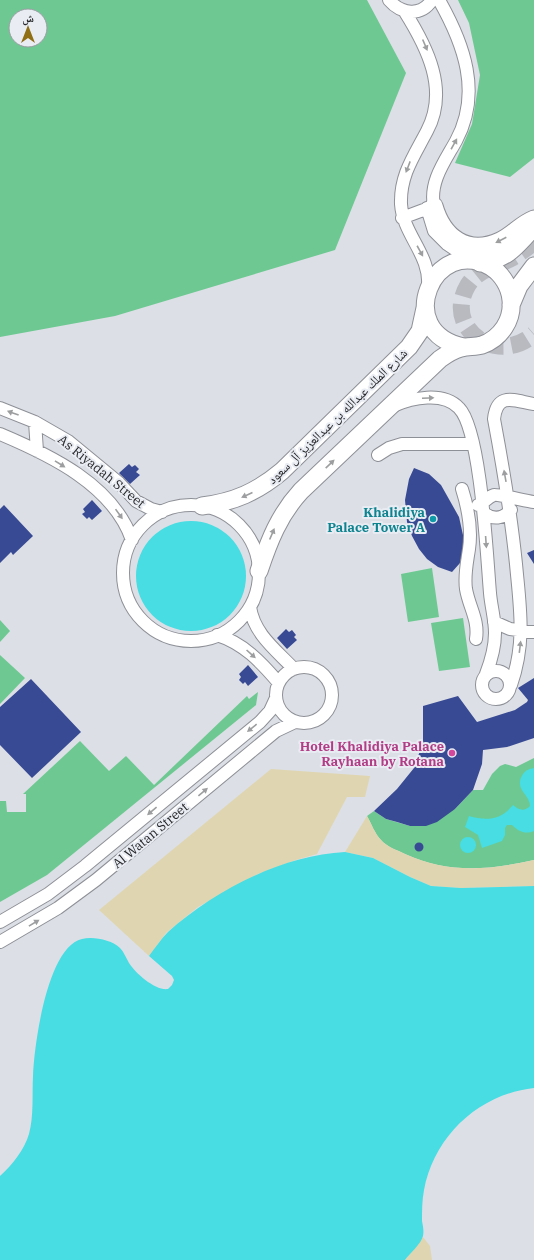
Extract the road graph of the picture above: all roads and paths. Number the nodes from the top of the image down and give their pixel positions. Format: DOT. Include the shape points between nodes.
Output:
graph roads {
  1 [pos="389,0"];
  2 [pos="432,0"];
  3 [pos="439,0"];
  4 [pos="405,12"];
  5 [pos="430,207"];
  6 [pos="402,218"];
  7 [pos="534,219"];
  8 [pos="534,227"];
  9 [pos="476,262"];
  10 [pos="534,266"];
  11 [pos="428,286"];
  12 [pos="511,305"];
  13 [pos="425,308"];
  14 [pos="464,347"];
  15 [pos="534,404"];
  16 [pos="390,407"];
  17 [pos="0,408"];
  18 [pos="35,422"];
  19 [pos="0,434"];
  20 [pos="473,444"];
  21 [pos="37,451"];
  22 [pos="378,455"];
  23 [pos="462,489"];
  24 [pos="534,502"];
  25 [pos="510,504"];
  26 [pos="202,506"];
  27 [pos="467,508"];
  28 [pos="483,508"];
  29 [pos="162,512"];
  30 [pos="132,540"];
  31 [pos="259,571"];
  32 [pos="250,607"];
  33 [pos="474,615"];
  34 [pos="493,616"];
  35 [pos="522,631"];
  36 [pos="534,632"];
  37 [pos="217,635"];
  38 [pos="476,639"];
  39 [pos="294,669"];
  40 [pos="486,674"];
  41 [pos="278,682"];
  42 [pos="510,685"];
  43 [pos="276,698"];
  44 [pos="295,722"];
  45 [pos="0,922"];
  46 [pos="0,942"];
  1 -- 4 [label="street" via="396,8"];
  2 -- 4 [label="street" via="415,12"];
  5 -- 3 [label="street, one-way" via="438,173 464,122 468,104 466,62 460,40"];
  4 -- 6 [label="street, one-way" via="422,39 430,58 436,98 428,130 407,167 401,202"];
  5 -- 6 [label="street"];
  7 -- 5 [label="street, one-way" via="501,241 483,246 471,245 448,234"];
  5 -- 9 [label="street" via="434,231 447,244"];
  6 -- 11 [label="street, one-way" via="425,262"];
  8 -- 9 [label="street" via="510,253 490,261"];
  9 -- 11 [label="street" via="457,262 443,269"];
  9 -- 12 [label="street" via="493,268 503,278 509,291"];
  10 -- 12 [label="street" via="519,286"];
  11 -- 13 [label="street"];
  12 -- 14 [label="street" via="506,325 496,337 482,345"];
  13 -- 14 [label="street" via="434,331 448,342"];
  13 -- 26 [label="street, شارع الملك عبدالله بن عبدالعزيز آل سعود, one-way" via="420,331 409,347 282,471 265,485 244,496"];
  14 -- 16 [label="street" via="440,359"];
  25 -- 15 [label="street, one-way" via="494,419 495,410 499,403 507,399"];
  16 -- 20 [label="street, one-way" via="415,399 438,398 450,401 460,408"];
  31 -- 16 [label="street, one-way" via="274,529 287,508 301,491"];
  18 -- 17 [label="street, As Riyadah Street, one-way"];
  18 -- 21 [label="street"];
  18 -- 29 [label="street, As Riyadah Street" via="82,451 136,501"];
  19 -- 21 [label="street, As Riyadah Street"];
  20 -- 22 [label="street" via="402,444"];
  20 -- 28 [label="street"];
  21 -- 30 [label="street, As Riyadah Street, one-way" via="75,473 105,496 122,517"];
  23 -- 27 [label="street"];
  24 -- 25 [label="street"];
  25 -- 28 [label="street" via="501,495 492,495"];
  25 -- 28 [label="street" via="503,516 498,518 488,516"];
  25 -- 35 [label="street"];
  26 -- 29 [label="street" via="181,506"];
  26 -- 31 [label="street" via="226,516 242,528 253,545"];
  27 -- 28 [label="street"];
  27 -- 33 [label="street" via="470,539 465,568 466,588"];
  28 -- 34 [label="street, one-way"];
  29 -- 30 [label="street" via="144,524"];
  30 -- 37 [label="street" via="127,551 123,575 128,599 142,620 158,632 177,639 204,639"];
  31 -- 32 [label="street" via="255,596"];
  32 -- 37 [label="street" via="230,628"];
  32 -- 39 [label="street" via="258,631"];
  33 -- 34 [label="street"];
  33 -- 38 [label="street"];
  34 -- 35 [label="street" via="506,628"];
  34 -- 40 [label="street" via="493,654"];
  35 -- 36 [label="street"];
  42 -- 35 [label="street, one-way" via="519,658"];
  37 -- 41 [label="street, one-way" via="234,641 249,652"];
  39 -- 41 [label="street"];
  39 -- 44 [label="street" via="305,667 318,671 328,681 332,695 328,710 323,715 310,722"];
  40 -- 42 [label="street" via="495,670 500,671 508,676"];
  40 -- 42 [label="street" via="482,687 490,698 504,697 510,690"];
  41 -- 43 [label="street"];
  43 -- 44 [label="street" via="282,713"];
  43 -- 45 [label="street, Al Watan Street, one-way" via="270,711 260,722 85,866 48,894"];
  46 -- 44 [label="street, Al Watan Street, one-way" via="36,922 77,894 276,731"];
}
